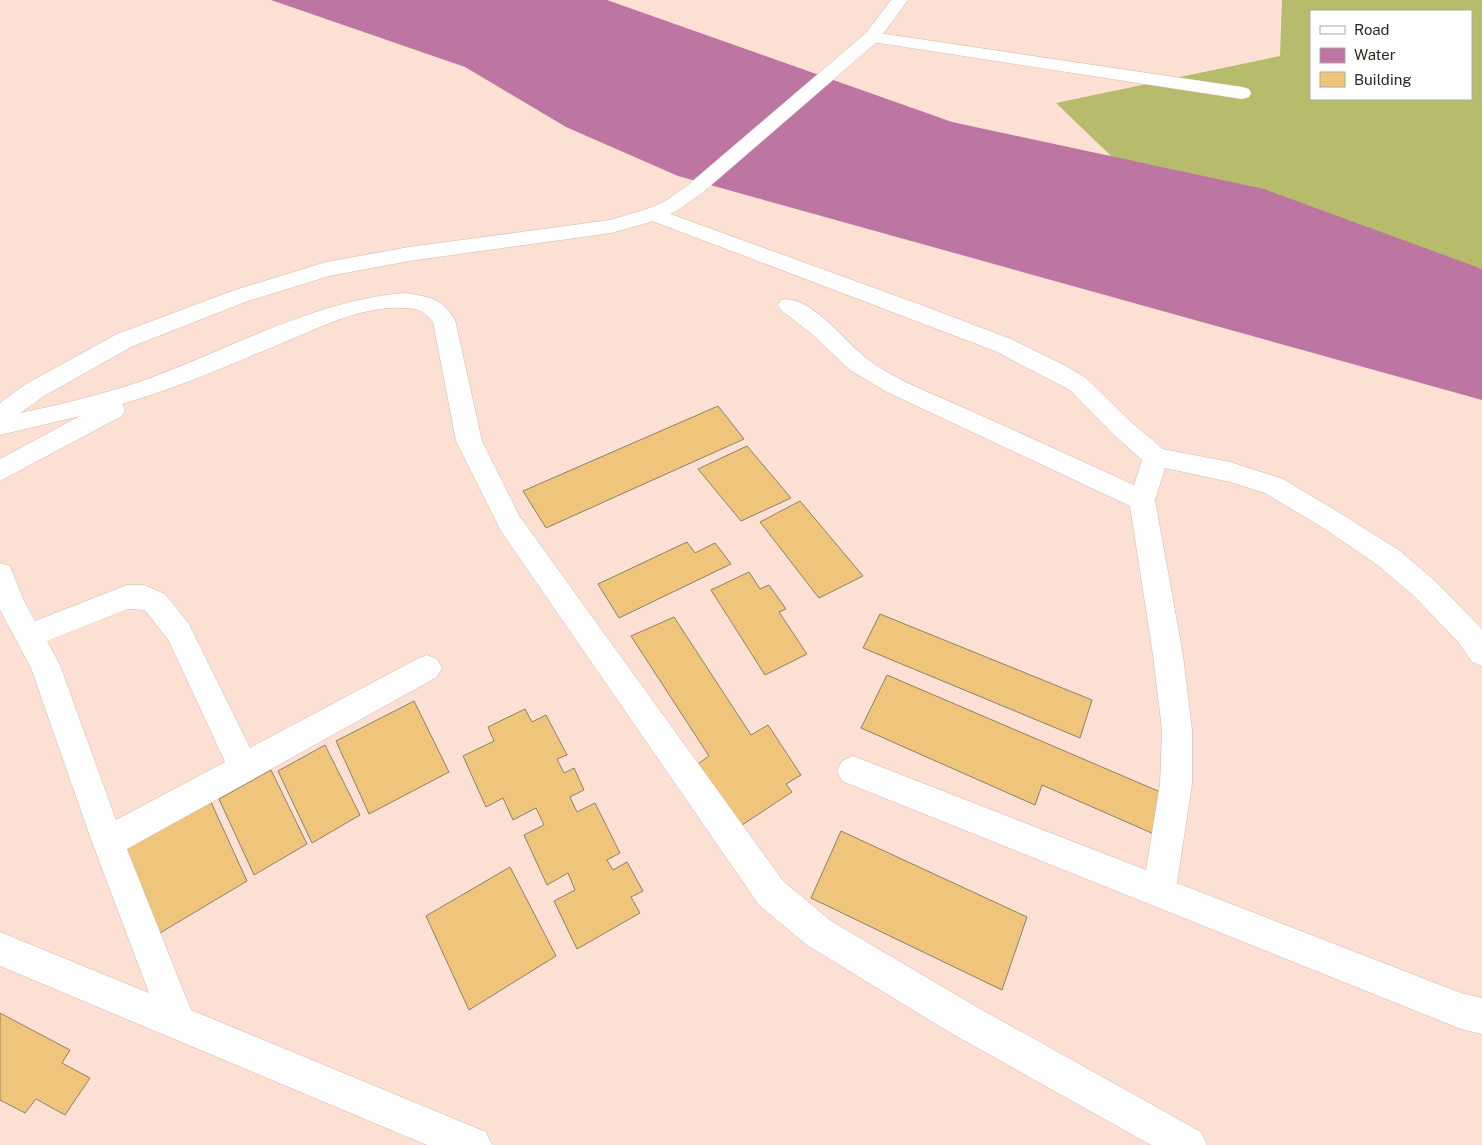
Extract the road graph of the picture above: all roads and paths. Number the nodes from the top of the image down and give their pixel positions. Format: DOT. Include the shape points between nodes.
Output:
graph roads {
  1 [pos="900,0"];
  2 [pos="866,41"];
  3 [pos="1242,93"];
  4 [pos="654,214"];
  5 [pos="789,305"];
  6 [pos="147,388"];
  7 [pos="0,415"];
  8 [pos="0,426"];
  9 [pos="1156,457"];
  10 [pos="0,471"];
  11 [pos="1142,500"];
  12 [pos="0,574"];
  13 [pos="28,636"];
  14 [pos="1482,653"];
  15 [pos="427,668"];
  16 [pos="244,768"];
  17 [pos="853,771"];
  18 [pos="108,842"];
  19 [pos="1159,891"];
  20 [pos="0,949"];
  21 [pos="1482,1016"];
  22 [pos="178,1023"];
  23 [pos="473,1145"];
  24 [pos="1188,1145"];
  1 -- 2 [label="street"];
  2 -- 3 [label="street"];
  2 -- 4 [label="street" via="695,189"];
  4 -- 7 [label="street" via="610,226 326,269 240,296 125,340 35,390"];
  4 -- 9 [label="street" via="916,311 1048,367 1078,384"];
  5 -- 11 [label="street" via="821,329 858,364 895,386"];
  6 -- 8 [label="street" via="55,415"];
  6 -- 10 [label="street"];
  6 -- 24 [label="street" via="322,318 371,303 404,300 431,305 444,320 469,441 510,524 771,892 827,938 962,1019"];
  9 -- 11 [label="street"];
  9 -- 14 [label="street" via="1230,472 1274,486 1326,516 1390,559 1425,589 1469,634"];
  11 -- 19 [label="street" via="1177,730 1176,784"];
  12 -- 13 [label="street"];
  13 -- 16 [label="street" via="127,597 144,597 156,602 179,633"];
  13 -- 18 [label="street" via="45,666"];
  15 -- 16 [label="street"];
  16 -- 18 [label="street"];
  17 -- 19 [label="street"];
  18 -- 22 [label="street"];
  19 -- 21 [label="street" via="1461,1011"];
  20 -- 22 [label="street"];
  22 -- 23 [label="street"];
}
